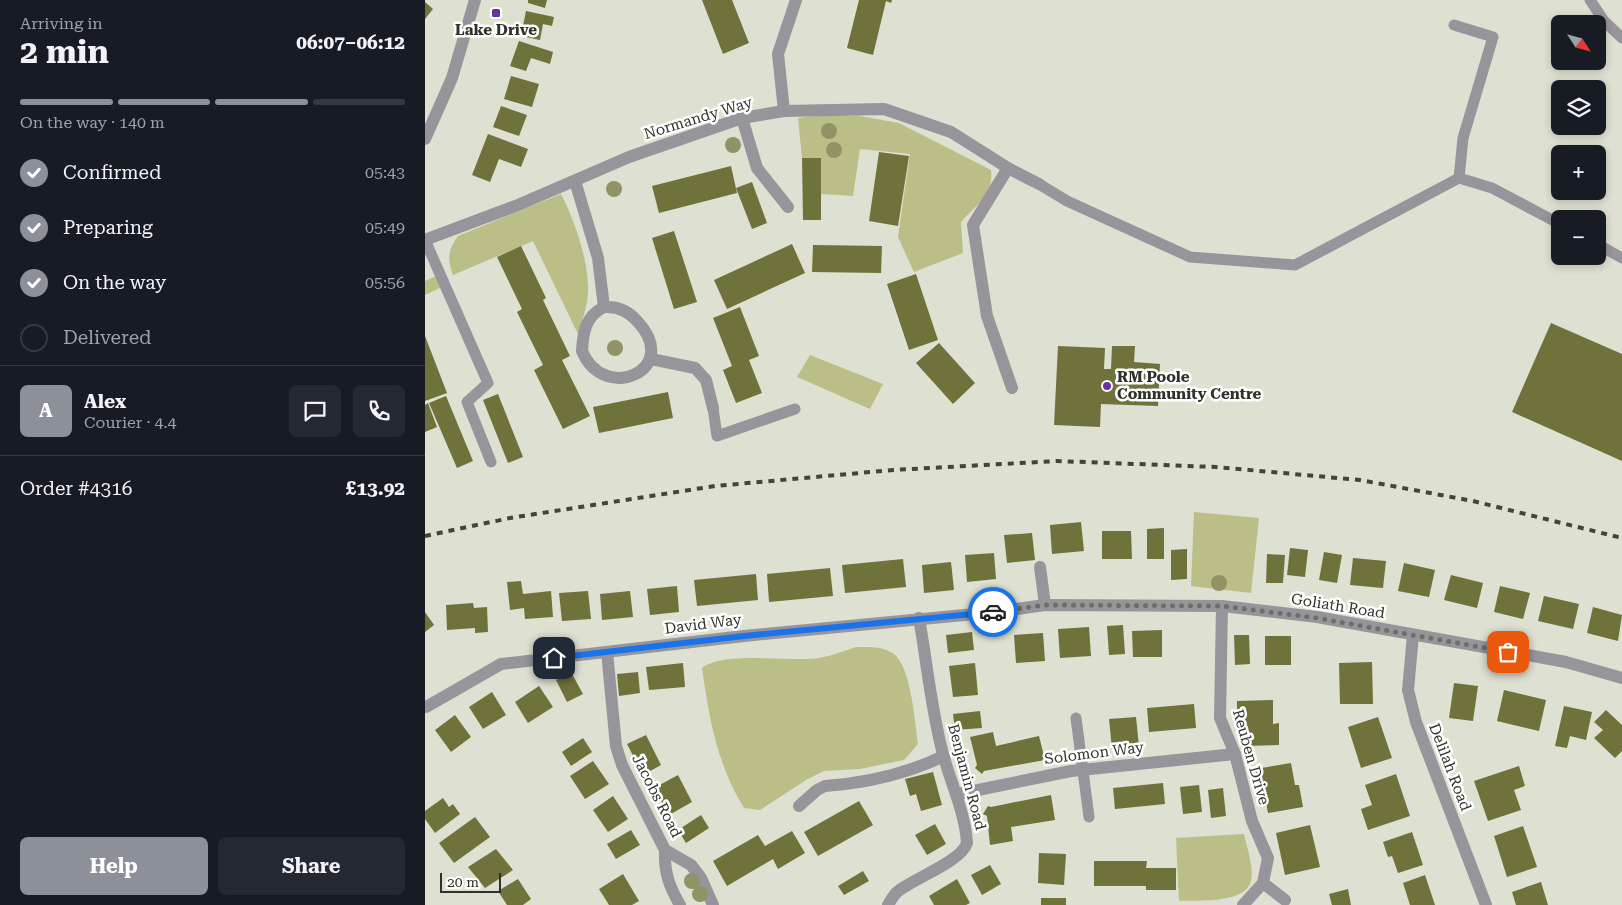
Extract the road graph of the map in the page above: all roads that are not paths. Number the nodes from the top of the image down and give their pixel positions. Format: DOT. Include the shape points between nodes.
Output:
graph roads {
  1 [pos="475,0"];
  2 [pos="796,0"];
  3 [pos="1590,0"];
  4 [pos="1454,26"];
  5 [pos="1622,38"];
  6 [pos="784,111"];
  7 [pos="742,118"];
  8 [pos="425,139"];
  9 [pos="1008,168"];
  10 [pos="1459,178"];
  11 [pos="575,181"];
  12 [pos="1039,184"];
  13 [pos="788,206"];
  14 [pos="1551,219"];
  15 [pos="425,240"];
  16 [pos="1606,249"];
  17 [pos="1622,258"];
  18 [pos="604,307"];
  19 [pos="651,359"];
  20 [pos="1012,388"];
  21 [pos="713,408"];
  22 [pos="795,409"];
  23 [pos="491,462"];
  24 [pos="1040,567"];
  25 [pos="1045,605"];
  26 [pos="1222,606"];
  27 [pos="996,612"];
  28 [pos="919,618"];
  29 [pos="1413,635"];
  30 [pos="607,652"];
  31 [pos="1622,678"];
  32 [pos="425,707"];
  33 [pos="1076,718"];
  34 [pos="1235,754"];
  35 [pos="943,756"];
  36 [pos="1081,770"];
  37 [pos="958,794"];
  38 [pos="799,806"];
  39 [pos="1089,817"];
  40 [pos="665,850"];
  41 [pos="1263,883"];
  42 [pos="1285,900"];
  43 [pos="680,905"];
  44 [pos="713,905"];
  45 [pos="889,905"];
  46 [pos="1243,905"];
  47 [pos="1486,905"];
  1 -- 8 [label="street" via="452,78"];
  2 -- 6 [label="street" via="778,54"];
  3 -- 5 [label="lane"];
  4 -- 10 [label="lane" via="1493,37 1463,138"];
  6 -- 7 [label="street, Normandy Way"];
  6 -- 9 [label="street, Normandy Way" via="884,109 951,132"];
  7 -- 11 [label="street, Normandy Way" via="629,157"];
  7 -- 13 [label="street" via="757,168"];
  9 -- 12 [label="street, Normandy Way"];
  9 -- 20 [label="street" via="973,225 987,316"];
  10 -- 12 [label="lane" via="1295,265 1190,257 1067,201"];
  10 -- 14 [label="lane" via="1492,188"];
  11 -- 15 [label="street, Normandy Way"];
  11 -- 18 [label="street" via="598,258"];
  15 -- 23 [label="lane" via="487,383 467,402"];
  16 -- 17 [label="lane"];
  18 -- 19 [label="street" via="616,306 638,321 647,335"];
  18 -- 19 [label="street" via="594,312 586,326 583,351 589,363 606,376 622,378 639,372"];
  19 -- 21 [label="street" via="695,368 706,380"];
  21 -- 22 [label="lane" via="717,436"];
  24 -- 25 [label="street"];
  25 -- 26 [label="street, Goliath Road"];
  25 -- 27 [label="street, Goliath Road"];
  26 -- 29 [label="street, Goliath Road"];
  26 -- 34 [label="street, Reuben Drive" via="1220,718"];
  27 -- 28 [label="street, David Way"];
  28 -- 30 [label="street, David Way"];
  28 -- 35 [label="street, Benjamin Road" via="932,708"];
  29 -- 31 [label="street, Goliath Road" via="1565,662"];
  29 -- 47 [label="street, Delilah Road" via="1408,690 1416,722"];
  30 -- 32 [label="street, David Way" via="501,664"];
  30 -- 40 [label="street, Jacobs Road" via="616,746 622,765"];
  33 -- 36 [label="lane"];
  34 -- 36 [label="street, Solomon Way"];
  34 -- 41 [label="street, Reuben Drive" via="1252,821 1268,858"];
  35 -- 37 [label="street, Benjamin Road"];
  35 -- 38 [label="street" via="921,767 878,779 825,786"];
  36 -- 37 [label="street, Solomon Way"];
  36 -- 39 [label="lane"];
  37 -- 45 [label="street, Benjamin Road" via="967,839 965,848 899,890"];
  40 -- 43 [label="street" via="664,869 668,884"];
  40 -- 44 [label="street, Jacobs Road" via="691,866 701,878"];
  41 -- 42 [label="street"];
  41 -- 46 [label="street"];
}
